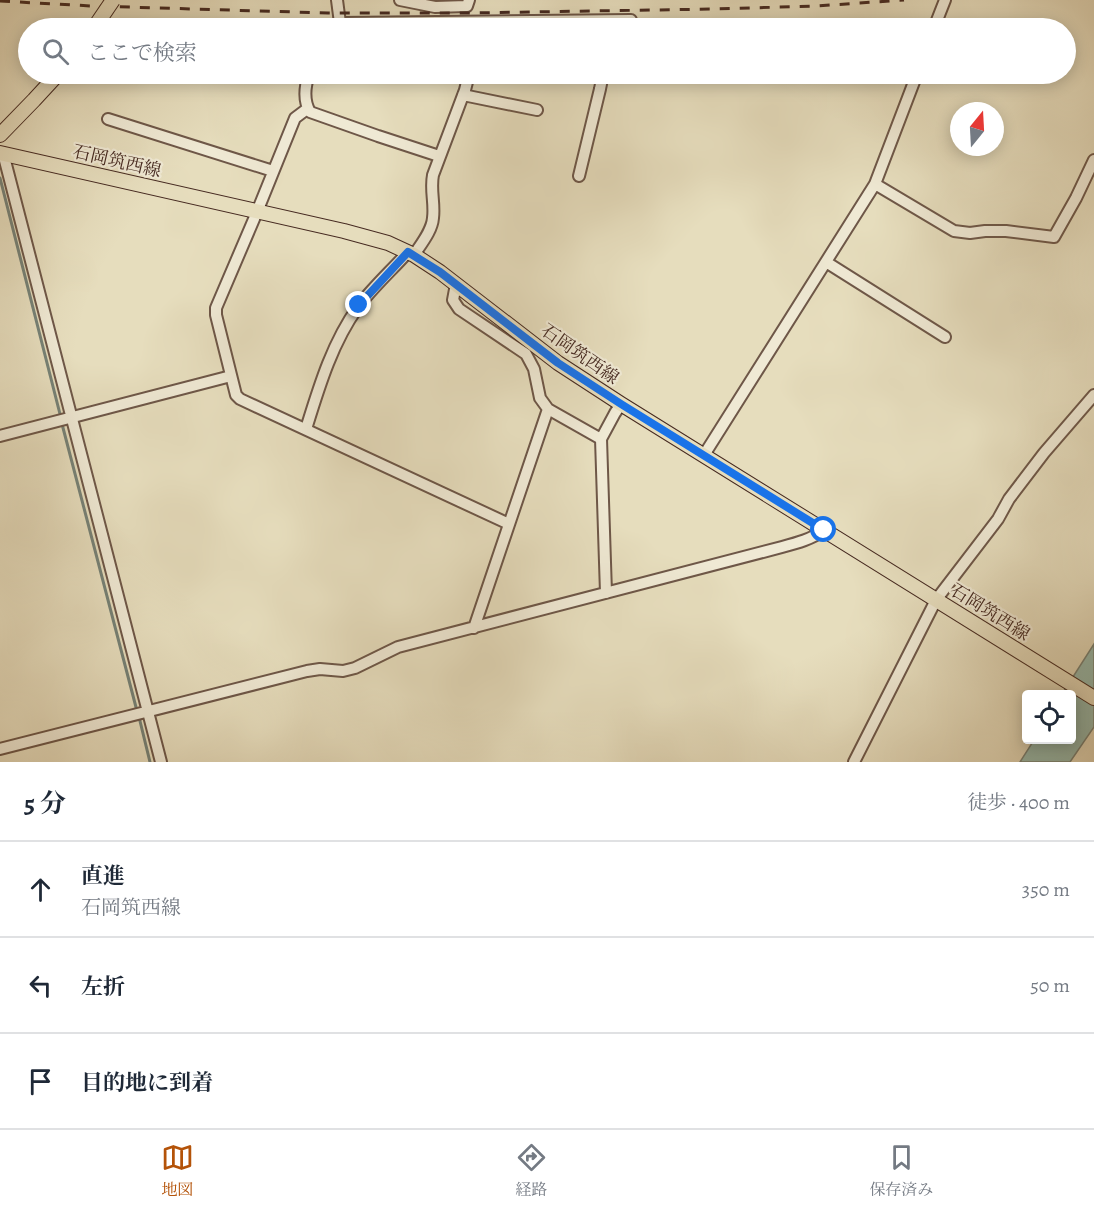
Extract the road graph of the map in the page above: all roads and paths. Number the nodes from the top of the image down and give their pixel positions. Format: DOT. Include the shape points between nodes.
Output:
graph roads {
  1 [pos="113,0"];
  2 [pos="337,0"];
  3 [pos="400,0"];
  4 [pos="469,0"];
  5 [pos="945,0"];
  6 [pos="101,18"];
  7 [pos="338,18"];
  8 [pos="938,18"];
  9 [pos="49,84"];
  10 [pos="307,84"];
  11 [pos="466,84"];
  12 [pos="601,84"];
  13 [pos="913,84"];
  14 [pos="463,95"];
  15 [pos="308,109"];
  16 [pos="537,111"];
  17 [pos="108,119"];
  18 [pos="0,135"];
  19 [pos="1,154"];
  20 [pos="440,156"];
  21 [pos="1094,160"];
  22 [pos="273,171"];
  23 [pos="579,176"];
  24 [pos="875,184"];
  25 [pos="257,212"];
  26 [pos="411,254"];
  27 [pos="826,262"];
  28 [pos="456,284"];
  29 [pos="945,337"];
  30 [pos="231,376"];
  31 [pos="1094,395"];
  32 [pos="621,404"];
  33 [pos="548,409"];
  34 [pos="65,420"];
  35 [pos="306,429"];
  36 [pos="0,436"];
  37 [pos="601,439"];
  38 [pos="704,455"];
  39 [pos="509,524"];
  40 [pos="824,530"];
  41 [pos="606,593"];
  42 [pos="936,600"];
  43 [pos="474,628"];
  44 [pos="1094,698"];
  45 [pos="142,712"];
  46 [pos="0,749"];
  47 [pos="161,762"];
  48 [pos="854,762"];
  1 -- 6 [label="main road, bridge"];
  2 -- 7 [label="street"];
  3 -- 4 [label="street" via="435,7 467,6"];
  5 -- 8 [label="street"];
  9 -- 18 [label="main road"];
  10 -- 15 [label="street"];
  11 -- 14 [label="street"];
  12 -- 23 [label="street"];
  13 -- 24 [label="street"];
  14 -- 16 [label="street"];
  14 -- 20 [label="street"];
  15 -- 20 [label="street"];
  15 -- 22 [label="street" via="295,118"];
  17 -- 22 [label="street"];
  19 -- 25 [label="main road, 石岡筑西線"];
  19 -- 34 [label="street"];
  20 -- 26 [label="street" via="431,185 431,226"];
  21 -- 24 [label="street" via="1054,237 1006,231 954,231"];
  22 -- 25 [label="street"];
  24 -- 27 [label="street"];
  25 -- 26 [label="main road, 石岡筑西線" via="388,243"];
  25 -- 30 [label="street" via="216,308"];
  26 -- 28 [label="main road, 石岡筑西線"];
  26 -- 35 [label="street" via="359,305 346,326 323,375"];
  27 -- 29 [label="street"];
  27 -- 38 [label="street"];
  28 -- 32 [label="main road, 石岡筑西線" via="558,363"];
  28 -- 33 [label="street" via="453,300 459,309 526,354 534,369 540,398"];
  30 -- 34 [label="street"];
  30 -- 35 [label="street" via="240,399"];
  31 -- 42 [label="street" via="1044,453"];
  32 -- 37 [label="street"];
  32 -- 38 [label="main road, 石岡筑西線"];
  33 -- 37 [label="street"];
  33 -- 39 [label="street"];
  34 -- 36 [label="street"];
  34 -- 45 [label="street"];
  35 -- 39 [label="street"];
  37 -- 41 [label="street"];
  38 -- 40 [label="main road, 石岡筑西線"];
  39 -- 43 [label="street"];
  40 -- 41 [label="street" via="782,547"];
  40 -- 42 [label="main road, 石岡筑西線"];
  41 -- 43 [label="street"];
  42 -- 44 [label="main road, 石岡筑西線"];
  42 -- 48 [label="street"];
  43 -- 45 [label="street" via="398,647 355,668 307,671"];
  45 -- 46 [label="street"];
  45 -- 47 [label="street"];
}
